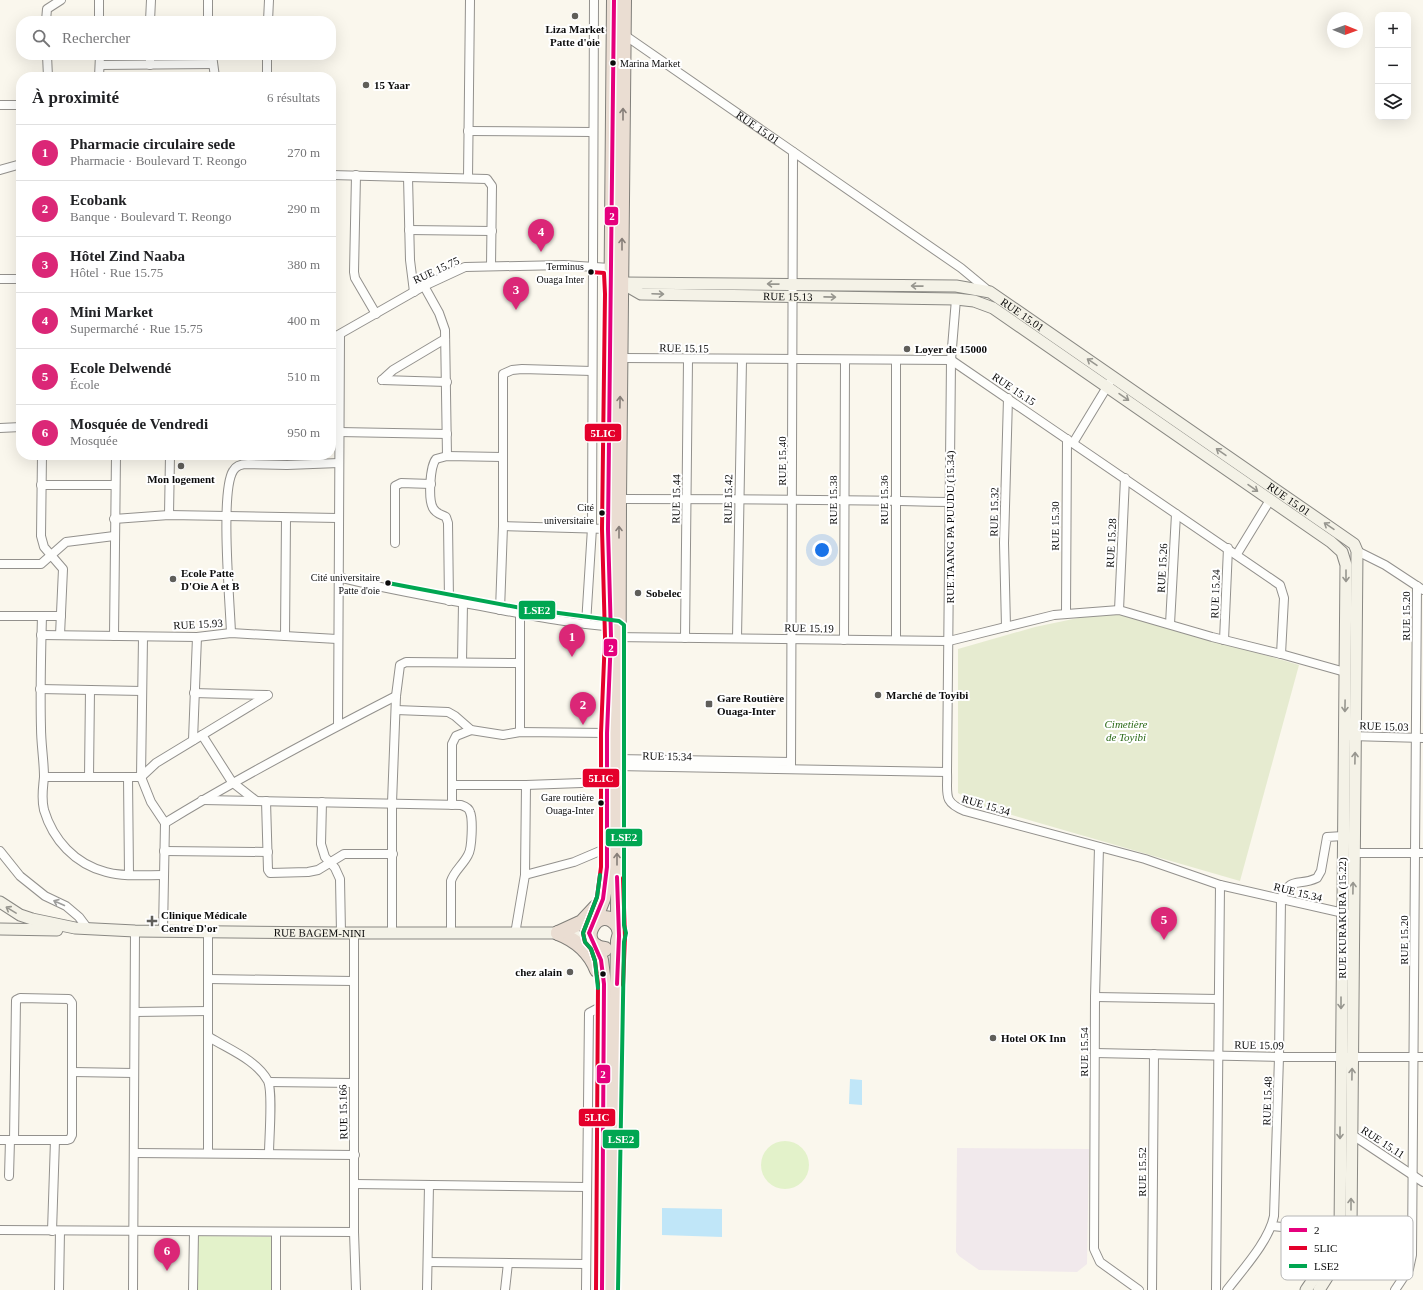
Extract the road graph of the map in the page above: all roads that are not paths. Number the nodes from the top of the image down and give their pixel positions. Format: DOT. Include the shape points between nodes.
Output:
graph roads {
  1 [pos="61,0"];
  2 [pos="99,0"];
  3 [pos="151,0"];
  4 [pos="208,0"];
  5 [pos="269,0"];
  6 [pos="470,0"];
  7 [pos="594,0"];
  8 [pos="614,0"];
  9 [pos="624,0"];
  10 [pos="46,16"];
  11 [pos="99,16"];
  12 [pos="150,16"];
  13 [pos="208,16"];
  14 [pos="268,16"];
  15 [pos="623,34"];
  16 [pos="47,60"];
  17 [pos="100,60"];
  18 [pos="150,60"];
  19 [pos="213,60"];
  20 [pos="267,60"];
  21 [pos="213,64"];
  22 [pos="100,65"];
  23 [pos="150,65"];
  24 [pos="48,72"];
  25 [pos="99,72"];
  26 [pos="214,72"];
  27 [pos="267,72"];
  28 [pos="0,105"];
  29 [pos="16,105"];
  30 [pos="468,131"];
  31 [pos="592,132"];
  32 [pos="793,152"];
  33 [pos="16,165"];
  34 [pos="0,170"];
  35 [pos="336,175"];
  36 [pos="356,175"];
  37 [pos="408,177"];
  38 [pos="468,178"];
  39 [pos="409,230"];
  40 [pos="492,231"];
  41 [pos="491,266"];
  42 [pos="592,266"];
  43 [pos="610,268"];
  44 [pos="0,279"];
  45 [pos="16,279"];
  46 [pos="622,283"];
  47 [pos="792,285"];
  48 [pos="424,286"];
  49 [pos="414,292"];
  50 [pos="990,292"];
  51 [pos="792,296"];
  52 [pos="956,299"];
  53 [pos="376,314"];
  54 [pos="340,335"];
  55 [pos="336,337"];
  56 [pos="446,339"];
  57 [pos="621,358"];
  58 [pos="688,360"];
  59 [pos="742,360"];
  60 [pos="794,360"];
  61 [pos="896,360"];
  62 [pos="951,360"];
  63 [pos="845,361"];
  64 [pos="592,371"];
  65 [pos="1110,381"];
  66 [pos="447,382"];
  67 [pos="1008,398"];
  68 [pos="336,409"];
  69 [pos="340,409"];
  70 [pos="16,427"];
  71 [pos="0,428"];
  72 [pos="339,432"];
  73 [pos="447,434"];
  74 [pos="1070,441"];
  75 [pos="447,456"];
  76 [pos="502,457"];
  77 [pos="42,460"];
  78 [pos="116,460"];
  79 [pos="170,460"];
  80 [pos="339,463"];
  81 [pos="1125,478"];
  82 [pos="431,484"];
  83 [pos="41,485"];
  84 [pos="115,485"];
  85 [pos="619,499"];
  86 [pos="687,499"];
  87 [pos="793,499"];
  88 [pos="844,499"];
  89 [pos="739,500"];
  90 [pos="894,500"];
  91 [pos="1270,500"];
  92 [pos="949,502"];
  93 [pos="1176,514"];
  94 [pos="169,516"];
  95 [pos="227,518"];
  96 [pos="286,518"];
  97 [pos="338,518"];
  98 [pos="114,519"];
  99 [pos="503,526"];
  100 [pos="592,528"];
  101 [pos="608,529"];
  102 [pos="114,536"];
  103 [pos="1331,542"];
  104 [pos="395,543"];
  105 [pos="1228,548"];
  106 [pos="1357,551"];
  107 [pos="51,554"];
  108 [pos="1237,554"];
  109 [pos="0,564"];
  110 [pos="338,576"];
  111 [pos="1420,588"];
  112 [pos="449,601"];
  113 [pos="463,603"];
  114 [pos="500,610"];
  115 [pos="1119,610"];
  116 [pos="1066,613"];
  117 [pos="520,614"];
  118 [pos="0,616"];
  119 [pos="42,616"];
  120 [pos="61,616"];
  121 [pos="586,624"];
  122 [pos="1170,624"];
  123 [pos="1006,627"];
  124 [pos="614,632"];
  125 [pos="231,633"];
  126 [pos="41,635"];
  127 [pos="60,635"];
  128 [pos="114,636"];
  129 [pos="285,636"];
  130 [pos="143,637"];
  131 [pos="196,637"];
  132 [pos="685,638"];
  133 [pos="737,638"];
  134 [pos="337,639"];
  135 [pos="793,639"];
  136 [pos="844,640"];
  137 [pos="896,640"];
  138 [pos="1224,640"];
  139 [pos="949,641"];
  140 [pos="1281,654"];
  141 [pos="462,662"];
  142 [pos="520,662"];
  143 [pos="1345,672"];
  144 [pos="40,689"];
  145 [pos="90,690"];
  146 [pos="142,691"];
  147 [pos="194,693"];
  148 [pos="396,696"];
  149 [pos="396,710"];
  150 [pos="338,725"];
  151 [pos="471,730"];
  152 [pos="520,732"];
  153 [pos="606,733"];
  154 [pos="202,735"];
  155 [pos="1344,735"];
  156 [pos="1356,736"];
  157 [pos="1419,738"];
  158 [pos="193,740"];
  159 [pos="612,763"];
  160 [pos="791,766"];
  161 [pos="947,772"];
  162 [pos="44,777"];
  163 [pos="89,777"];
  164 [pos="128,777"];
  165 [pos="141,777"];
  166 [pos="232,782"];
  167 [pos="612,782"];
  168 [pos="452,785"];
  169 [pos="526,785"];
  170 [pos="202,800"];
  171 [pos="255,800"];
  172 [pos="266,801"];
  173 [pos="322,802"];
  174 [pos="392,803"];
  175 [pos="452,805"];
  176 [pos="165,823"];
  177 [pos="1343,836"];
  178 [pos="1100,847"];
  179 [pos="607,848"];
  180 [pos="0,851"];
  181 [pos="164,851"];
  182 [pos="268,852"];
  183 [pos="1354,853"];
  184 [pos="1419,853"];
  185 [pos="393,854"];
  186 [pos="329,862"];
  187 [pos="129,875"];
  188 [pos="163,875"];
  189 [pos="525,875"];
  190 [pos="1220,885"];
  191 [pos="1281,898"];
  192 [pos="603,899"];
  193 [pos="0,902"];
  194 [pos="1347,914"];
  195 [pos="593,924"];
  196 [pos="618,926"];
  197 [pos="75,928"];
  198 [pos="0,929"];
  199 [pos="88,929"];
  200 [pos="136,931"];
  201 [pos="163,931"];
  202 [pos="208,932"];
  203 [pos="341,933"];
  204 [pos="354,933"];
  205 [pos="392,933"];
  206 [pos="451,933"];
  207 [pos="561,933"];
  208 [pos="515,934"];
  209 [pos="618,941"];
  210 [pos="593,943"];
  211 [pos="209,979"];
  212 [pos="353,981"];
  213 [pos="1095,997"];
  214 [pos="1218,999"];
  215 [pos="604,1000"];
  216 [pos="208,1011"];
  217 [pos="135,1012"];
  218 [pos="209,1037"];
  219 [pos="1095,1053"];
  220 [pos="1154,1054"];
  221 [pos="1217,1056"];
  222 [pos="1279,1057"];
  223 [pos="1347,1057"];
  224 [pos="1414,1057"];
  225 [pos="1423,1057"];
  226 [pos="73,1072"];
  227 [pos="134,1073"];
  228 [pos="269,1082"];
  229 [pos="354,1084"];
  230 [pos="1351,1134"];
  231 [pos="0,1140"];
  232 [pos="12,1140"];
  233 [pos="55,1140"];
  234 [pos="134,1153"];
  235 [pos="208,1153"];
  236 [pos="269,1153"];
  237 [pos="355,1154"];
  238 [pos="1413,1174"];
  239 [pos="9,1176"];
  240 [pos="1423,1182"];
  241 [pos="355,1184"];
  242 [pos="429,1185"];
  243 [pos="587,1187"];
  244 [pos="1341,1216"];
  245 [pos="1349,1216"];
  246 [pos="1412,1216"];
  247 [pos="1272,1226"];
  248 [pos="1281,1227"];
  249 [pos="0,1230"];
  250 [pos="56,1231"];
  251 [pos="133,1231"];
  252 [pos="194,1232"];
  253 [pos="276,1232"];
  254 [pos="354,1232"];
  255 [pos="428,1262"];
  256 [pos="508,1263"];
  257 [pos="586,1264"];
  258 [pos="1313,1280"];
  259 [pos="1326,1280"];
  260 [pos="1401,1280"];
  261 [pos="59,1290"];
  262 [pos="133,1290"];
  263 [pos="193,1290"];
  264 [pos="276,1290"];
  265 [pos="356,1290"];
  266 [pos="427,1290"];
  267 [pos="506,1290"];
  268 [pos="586,1290"];
  269 [pos="602,1290"];
  270 [pos="612,1290"];
  271 [pos="1139,1290"];
  272 [pos="1152,1290"];
  273 [pos="1216,1290"];
  274 [pos="1228,1290"];
  275 [pos="1306,1290"];
  276 [pos="1319,1290"];
  277 [pos="1394,1290"];
  1 -- 10 [label="street" via="47,9"];
  2 -- 11 [label="street"];
  3 -- 12 [label="street"];
  4 -- 13 [label="street"];
  5 -- 14 [label="street"];
  6 -- 30 [label="street"];
  7 -- 31 [label="street"];
  8 -- 43 [label="highway"];
  9 -- 15 [label="highway"];
  15 -- 32 [label="street, RUE 15.01"];
  46 -- 15 [label="highway, one-way"];
  16 -- 24 [label="street"];
  17 -- 22 [label="street"];
  18 -- 23 [label="street"];
  19 -- 21 [label="street"];
  20 -- 27 [label="street"];
  21 -- 23 [label="street"];
  21 -- 26 [label="street"];
  22 -- 23 [label="street"];
  22 -- 25 [label="street"];
  28 -- 29 [label="street"];
  30 -- 31 [label="street"];
  30 -- 38 [label="street"];
  31 -- 42 [label="street"];
  32 -- 47 [label="street, RUE 15.40"];
  32 -- 50 [label="street, RUE 15.01" via="961,268"];
  33 -- 34 [label="street"];
  35 -- 36 [label="street"];
  36 -- 37 [label="street"];
  36 -- 53 [label="street" via="354,272"];
  37 -- 38 [label="street"];
  37 -- 39 [label="street"];
  38 -- 40 [label="street" via="487,179 491,183"];
  39 -- 40 [label="street"];
  39 -- 49 [label="street"];
  40 -- 41 [label="street"];
  41 -- 42 [label="street, RUE 15.75"];
  41 -- 48 [label="street, RUE 15.75" via="465,267"];
  42 -- 43 [label="street, RUE 15.75"];
  42 -- 64 [label="street"];
  43 -- 46 [label="main road, RUE 15.13"];
  43 -- 101 [label="highway"];
  44 -- 45 [label="street"];
  47 -- 46 [label="main road, RUE 15.13, one-way"];
  46 -- 51 [label="main road, RUE 15.13, one-way" via="641,294"];
  46 -- 57 [label="highway"];
  50 -- 47 [label="main road, RUE 15.13, one-way" via="956,286"];
  47 -- 51 [label="street, RUE 15.40"];
  48 -- 49 [label="street, RUE 15.75"];
  48 -- 56 [label="street" via="441,318"];
  49 -- 53 [label="street, RUE 15.75"];
  65 -- 50 [label="main road, RUE 15.01, one-way"];
  51 -- 52 [label="main road, RUE 15.13, one-way"];
  51 -- 60 [label="street, RUE 15.40"];
  52 -- 62 [label="street, RUE TAANG PA PUUDU (15.34)"];
  52 -- 65 [label="main road, RUE 15.01" via="974,301 993,308"];
  53 -- 54 [label="street, RUE 15.75"];
  54 -- 55 [label="street, RUE 15.75"];
  54 -- 69 [label="street"];
  56 -- 66 [label="street"];
  56 -- 66 [label="street" via="393,370 382,380"];
  57 -- 58 [label="street, RUE 15.15"];
  85 -- 57 [label="highway, one-way"];
  58 -- 59 [label="street, RUE 15.15"];
  58 -- 86 [label="street, RUE 15.44"];
  59 -- 60 [label="street, RUE 15.15"];
  59 -- 89 [label="street, RUE 15.42"];
  60 -- 63 [label="street, RUE 15.15"];
  60 -- 87 [label="street, RUE 15.40"];
  61 -- 62 [label="street, RUE 15.15"];
  61 -- 63 [label="street, RUE 15.15"];
  61 -- 90 [label="street, RUE 15.36"];
  62 -- 67 [label="street, RUE 15.15"];
  62 -- 92 [label="street, RUE TAANG PA PUUDU (15.34)"];
  63 -- 88 [label="street, RUE 15.38"];
  64 -- 76 [label="street" via="522,369 503,374"];
  64 -- 100 [label="street"];
  65 -- 74 [label="street"];
  65 -- 91 [label="main road, RUE 15.01, one-way"];
  106 -- 65 [label="main road, RUE 15.01, one-way" via="1351,541"];
  66 -- 73 [label="street"];
  67 -- 74 [label="street, RUE 15.15"];
  67 -- 123 [label="street, RUE 15.32" via="1004,543"];
  68 -- 69 [label="street"];
  69 -- 72 [label="street"];
  70 -- 71 [label="street"];
  72 -- 73 [label="street"];
  72 -- 80 [label="street"];
  73 -- 75 [label="street"];
  74 -- 81 [label="street, RUE 15.15"];
  74 -- 116 [label="street, RUE 15.30"];
  75 -- 76 [label="street"];
  75 -- 82 [label="street" via="436,459 433,463"];
  76 -- 99 [label="street"];
  77 -- 83 [label="street"];
  78 -- 84 [label="street"];
  79 -- 94 [label="street"];
  80 -- 95 [label="street" via="238,466 230,476"];
  80 -- 97 [label="street"];
  81 -- 93 [label="street, RUE 15.15"];
  81 -- 115 [label="street, RUE 15.28"];
  82 -- 104 [label="street" via="401,483 395,486"];
  82 -- 112 [label="street" via="433,508 436,513 446,517 448,523"];
  83 -- 84 [label="street"];
  83 -- 107 [label="street" via="41,536 44,548"];
  84 -- 98 [label="street"];
  85 -- 86 [label="street"];
  124 -- 85 [label="highway, one-way"];
  86 -- 89 [label="street"];
  86 -- 132 [label="street, RUE 15.44"];
  87 -- 88 [label="street"];
  87 -- 89 [label="street"];
  87 -- 135 [label="street, RUE 15.40"];
  88 -- 90 [label="street"];
  88 -- 136 [label="street, RUE 15.38"];
  89 -- 133 [label="street, RUE 15.42"];
  90 -- 92 [label="street"];
  90 -- 137 [label="street, RUE 15.36"];
  91 -- 103 [label="main road, RUE 15.01"];
  91 -- 108 [label="street"];
  92 -- 139 [label="street, RUE TAANG PA PUUDU (15.34)"];
  93 -- 105 [label="street, RUE 15.15"];
  93 -- 122 [label="street, RUE 15.26"];
  94 -- 95 [label="street"];
  94 -- 98 [label="street"];
  95 -- 96 [label="street"];
  95 -- 125 [label="street"];
  96 -- 97 [label="street"];
  96 -- 129 [label="street"];
  97 -- 110 [label="street"];
  98 -- 102 [label="street"];
  99 -- 100 [label="street"];
  99 -- 114 [label="street"];
  100 -- 101 [label="street"];
  100 -- 121 [label="street"];
  101 -- 124 [label="highway"];
  102 -- 107 [label="street" via="66,542"];
  102 -- 128 [label="street"];
  103 -- 143 [label="main road, RUE KURAKURA (15.22), one-way" via="1342,552 1346,565"];
  105 -- 108 [label="street, RUE 15.15"];
  105 -- 138 [label="street, RUE 15.24"];
  106 -- 111 [label="street, RUE 15.01" via="1385,565"];
  106 -- 156 [label="main road, RUE KURAKURA (15.22)"];
  107 -- 109 [label="street" via="37,564"];
  107 -- 120 [label="street" via="63,569"];
  108 -- 140 [label="street, RUE 15.15" via="1282,589 1284,598"];
  110 -- 112 [label="street, RUE 15.19" via="377,587"];
  110 -- 134 [label="street"];
  111 -- 157 [label="street, RUE 15.20"];
  112 -- 113 [label="street, RUE 15.19"];
  113 -- 114 [label="street, RUE 15.19"];
  113 -- 141 [label="street"];
  114 -- 117 [label="street, RUE 15.19"];
  115 -- 116 [label="street, RUE 15.19"];
  115 -- 122 [label="street, RUE 15.19"];
  116 -- 123 [label="street, RUE 15.19"];
  117 -- 121 [label="street, RUE 15.19"];
  117 -- 142 [label="street"];
  118 -- 119 [label="street"];
  119 -- 120 [label="street"];
  119 -- 126 [label="street"];
  120 -- 127 [label="street"];
  121 -- 124 [label="street, RUE 15.19"];
  122 -- 138 [label="street, RUE 15.19"];
  123 -- 139 [label="street, RUE 15.19"];
  124 -- 132 [label="street, RUE 15.19"];
  124 -- 153 [label="highway"];
  124 -- 159 [label="highway"];
  125 -- 129 [label="street, RUE 15.93"];
  125 -- 131 [label="street, RUE 15.93"];
  126 -- 127 [label="street, RUE 15.93"];
  126 -- 144 [label="street"];
  127 -- 128 [label="street, RUE 15.93"];
  128 -- 130 [label="street, RUE 15.93"];
  129 -- 134 [label="street, RUE 15.93"];
  130 -- 131 [label="street, RUE 15.93"];
  130 -- 146 [label="street"];
  131 -- 147 [label="street"];
  132 -- 133 [label="street, RUE 15.19"];
  133 -- 135 [label="street, RUE 15.19"];
  134 -- 150 [label="street"];
  135 -- 136 [label="street, RUE 15.19"];
  135 -- 160 [label="street, RUE 15.40"];
  136 -- 137 [label="street, RUE 15.19"];
  137 -- 139 [label="street, RUE 15.19"];
  138 -- 140 [label="street, RUE 15.19"];
  139 -- 161 [label="street, RUE TAANG PA PUUDU (15.34)"];
  140 -- 143 [label="street, RUE 15.19"];
  141 -- 142 [label="street"];
  141 -- 148 [label="street" via="403,662 399,668"];
  142 -- 152 [label="street"];
  143 -- 155 [label="main road, RUE KURAKURA (15.22), one-way"];
  144 -- 145 [label="street"];
  144 -- 162 [label="street"];
  145 -- 146 [label="street"];
  145 -- 163 [label="street"];
  146 -- 165 [label="street"];
  147 -- 154 [label="street" via="268,695"];
  147 -- 158 [label="street"];
  148 -- 149 [label="street"];
  148 -- 150 [label="street"];
  149 -- 151 [label="street" via="448,712"];
  149 -- 174 [label="street"];
  150 -- 166 [label="street"];
  151 -- 152 [label="street" via="503,735"];
  151 -- 168 [label="street" via="456,736 452,744"];
  152 -- 153 [label="street"];
  153 -- 159 [label="highway"];
  154 -- 158 [label="street"];
  154 -- 166 [label="street"];
  155 -- 156 [label="street, RUE 15.03"];
  155 -- 177 [label="main road, RUE KURAKURA (15.22)"];
  156 -- 157 [label="street, RUE 15.03"];
  183 -- 156 [label="main road, RUE KURAKURA (15.22), one-way"];
  157 -- 184 [label="street, RUE 15.20"];
  158 -- 165 [label="street" via="156,763"];
  159 -- 160 [label="street, RUE 15.34"];
  159 -- 167 [label="highway"];
  160 -- 161 [label="street, RUE 15.34"];
  161 -- 178 [label="street, RUE 15.34" via="949,802 953,806"];
  162 -- 163 [label="street"];
  162 -- 187 [label="street" via="41,796 44,810 61,845 92,867"];
  163 -- 164 [label="street"];
  164 -- 165 [label="street"];
  164 -- 187 [label="street"];
  165 -- 176 [label="street" via="151,802"];
  166 -- 170 [label="street"];
  166 -- 171 [label="street"];
  167 -- 169 [label="street"];
  167 -- 179 [label="highway"];
  196 -- 167 [label="highway, one-way"];
  168 -- 169 [label="street"];
  168 -- 175 [label="street"];
  169 -- 189 [label="street"];
  170 -- 171 [label="street"];
  170 -- 176 [label="street"];
  171 -- 172 [label="street"];
  172 -- 173 [label="street"];
  172 -- 182 [label="street"];
  173 -- 174 [label="street"];
  173 -- 186 [label="street" via="321,844"];
  174 -- 175 [label="street"];
  174 -- 185 [label="street"];
  175 -- 206 [label="street" via="465,806 470,812 472,822 469,853 452,876 450,886"];
  176 -- 181 [label="street"];
  177 -- 191 [label="street" via="1328,837 1321,871 1317,878 1290,884"];
  177 -- 194 [label="main road, RUE KURAKURA (15.22)"];
  178 -- 190 [label="street, RUE 15.34" via="1145,859"];
  178 -- 213 [label="street, RUE 15.54"];
  179 -- 189 [label="street" via="574,862"];
  179 -- 192 [label="highway"];
  199 -- 180 [label="street, one-way" via="66,906 45,896 20,876"];
  181 -- 182 [label="street"];
  181 -- 188 [label="street"];
  182 -- 186 [label="street" via="268,870 274,874 318,870"];
  183 -- 184 [label="street"];
  194 -- 183 [label="main road, RUE KURAKURA (15.22), one-way"];
  184 -- 224 [label="street, RUE 15.20"];
  185 -- 186 [label="street" via="348,854"];
  185 -- 205 [label="street"];
  186 -- 203 [label="street" via="340,879"];
  187 -- 188 [label="street"];
  188 -- 201 [label="street"];
  189 -- 208 [label="street"];
  190 -- 191 [label="street, RUE 15.34"];
  190 -- 214 [label="street"];
  191 -- 194 [label="street, RUE 15.34"];
  191 -- 222 [label="street, RUE 15.48"];
  192 -- 195 [label="highway"];
  192 -- 207 [label="highway" via="582,922"];
  197 -- 193 [label="main road, one-way" via="32,919 12,911"];
  194 -- 223 [label="main road, RUE KURAKURA (15.22)"];
  195 -- 196 [label="highway" via="601,919 609,919"];
  195 -- 207 [label="main road" via="582,930"];
  195 -- 210 [label="highway" via="589,932"];
  196 -- 209 [label="highway"];
  197 -- 198 [label="main road"];
  197 -- 199 [label="main road, RUE BAGEM-NINI"];
  199 -- 200 [label="main road, RUE BAGEM-NINI"];
  200 -- 201 [label="main road, RUE BAGEM-NINI"];
  200 -- 217 [label="street"];
  201 -- 202 [label="main road, RUE BAGEM-NINI"];
  202 -- 203 [label="main road, RUE BAGEM-NINI"];
  202 -- 211 [label="street"];
  203 -- 204 [label="main road, RUE BAGEM-NINI"];
  204 -- 205 [label="main road, RUE BAGEM-NINI"];
  204 -- 212 [label="street, RUE 15.166"];
  205 -- 206 [label="main road, RUE BAGEM-NINI"];
  206 -- 208 [label="main road, RUE BAGEM-NINI"];
  207 -- 208 [label="main road, RUE BAGEM-NINI"];
  207 -- 210 [label="main road"];
  207 -- 215 [label="highway" via="589,955 599,974"];
  209 -- 210 [label="highway" via="608,948"];
  209 -- 270 [label="highway"];
  210 -- 215 [label="highway" via="604,974"];
  211 -- 212 [label="street"];
  211 -- 216 [label="street"];
  212 -- 229 [label="street, RUE 15.166"];
  213 -- 214 [label="street"];
  213 -- 219 [label="street, RUE 15.54"];
  214 -- 221 [label="street"];
  215 -- 243 [label="street" via="589,1013"];
  215 -- 269 [label="highway"];
  216 -- 217 [label="street"];
  216 -- 218 [label="street"];
  217 -- 227 [label="street"];
  218 -- 228 [label="street" via="248,1060"];
  218 -- 235 [label="street"];
  219 -- 220 [label="street, RUE 15.09"];
  219 -- 271 [label="street, RUE 15.54" via="1094,1249 1100,1262"];
  220 -- 221 [label="street, RUE 15.09"];
  220 -- 272 [label="street, RUE 15.52"];
  221 -- 222 [label="street, RUE 15.09"];
  221 -- 273 [label="street"];
  222 -- 223 [label="street, RUE 15.09"];
  222 -- 247 [label="street, RUE 15.48"];
  223 -- 224 [label="street, RUE 15.09"];
  230 -- 223 [label="main road, RUE KURAKURA (15.22), one-way"];
  223 -- 244 [label="main road, RUE KURAKURA (15.22), one-way"];
  224 -- 225 [label="street, RUE 15.09"];
  224 -- 238 [label="street, RUE 15.20"];
  226 -- 227 [label="street"];
  226 -- 232 [label="street" via="71,1000 18,998"];
  226 -- 233 [label="street" via="72,1135 67,1140"];
  227 -- 234 [label="street"];
  228 -- 229 [label="street"];
  228 -- 236 [label="street"];
  229 -- 237 [label="street, RUE 15.166"];
  230 -- 238 [label="street, RUE 15.11"];
  245 -- 230 [label="main road, RUE KURAKURA (15.22), one-way"];
  231 -- 232 [label="street"];
  232 -- 233 [label="street"];
  232 -- 239 [label="street"];
  233 -- 250 [label="street"];
  234 -- 235 [label="street"];
  234 -- 251 [label="street"];
  235 -- 236 [label="street"];
  236 -- 237 [label="street"];
  237 -- 241 [label="street, RUE 15.166"];
  238 -- 240 [label="street, RUE 15.11"];
  238 -- 246 [label="street, RUE 15.20"];
  241 -- 242 [label="street"];
  241 -- 254 [label="street, RUE 15.166"];
  242 -- 243 [label="street"];
  242 -- 255 [label="street"];
  243 -- 257 [label="street"];
  247 -- 248 [label="street"];
  247 -- 274 [label="street, RUE 15.48"];
  249 -- 250 [label="street"];
  250 -- 251 [label="street"];
  250 -- 261 [label="street"];
  251 -- 252 [label="street"];
  251 -- 262 [label="street"];
  252 -- 253 [label="street"];
  252 -- 263 [label="street"];
  253 -- 254 [label="street"];
  253 -- 264 [label="street"];
  254 -- 265 [label="street, RUE 15.166"];
  255 -- 256 [label="street"];
  255 -- 266 [label="street"];
  256 -- 257 [label="street"];
  256 -- 267 [label="street"];
  257 -- 268 [label="street"];
  258 -- 275 [label="main road, RUE KURAKURA (15.22), one-way"];
  276 -- 259 [label="main road, RUE KURAKURA (15.22), one-way"];
  260 -- 277 [label="street, RUE 15.20"];
}
